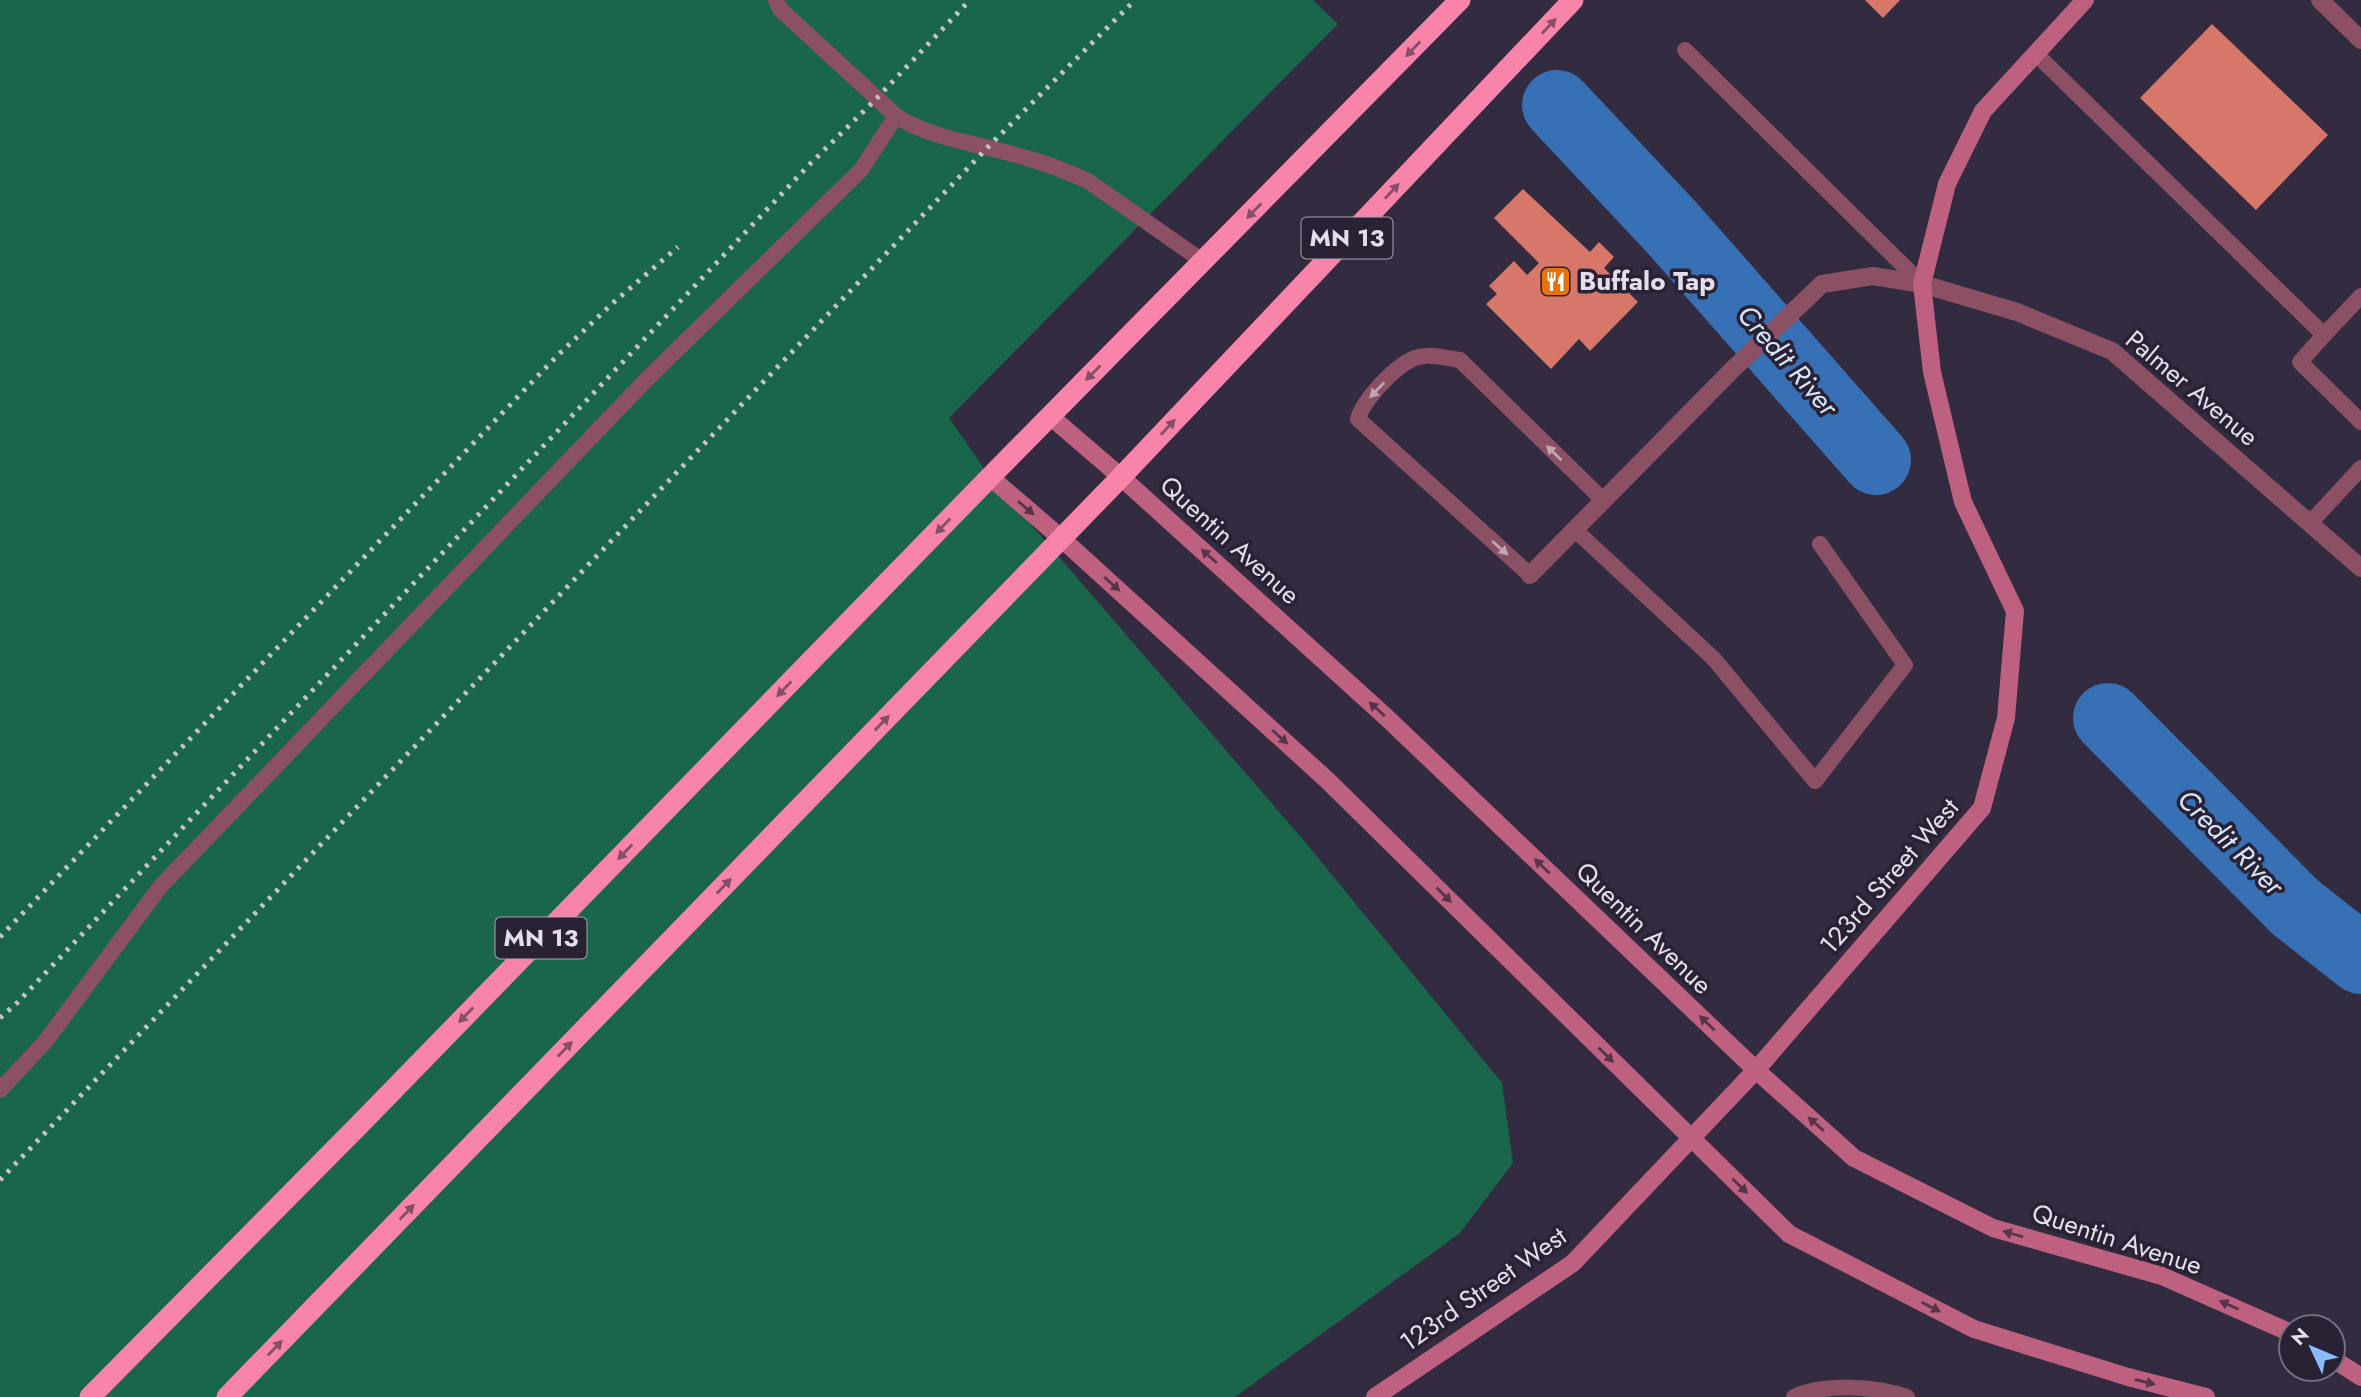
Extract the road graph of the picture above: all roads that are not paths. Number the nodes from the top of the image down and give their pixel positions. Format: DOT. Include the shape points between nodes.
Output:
graph roads {
  1 [pos="776,0"];
  2 [pos="1460,0"];
  3 [pos="1573,0"];
  4 [pos="2085,0"];
  5 [pos="2320,0"];
  6 [pos="2361,40"];
  7 [pos="1685,50"];
  8 [pos="2036,54"];
  9 [pos="896,116"];
  10 [pos="1204,262"];
  11 [pos="1922,284"];
  12 [pos="2361,296"];
  13 [pos="2324,335"];
  14 [pos="1050,416"];
  15 [pos="2361,422"];
  16 [pos="2361,468"];
  17 [pos="990,477"];
  18 [pos="1121,477"];
  19 [pos="1603,500"];
  20 [pos="2310,523"];
  21 [pos="1574,529"];
  22 [pos="1061,538"];
  23 [pos="1820,544"];
  24 [pos="2361,568"];
  25 [pos="1530,575"];
  26 [pos="1756,1070"];
  27 [pos="0,1090"];
  28 [pos="1691,1139"];
  29 [pos="2277,1327"];
  30 [pos="90,1397"];
  31 [pos="227,1397"];
  32 [pos="1375,1397"];
  33 [pos="1794,1397"];
  34 [pos="1907,1397"];
  35 [pos="2206,1397"];
  1 -- 9 [label="lane" via="780,9"];
  2 -- 10 [label="highway, MN 13, one-way"];
  18 -- 3 [label="highway, MN 13, one-way"];
  4 -- 8 [label="street, 123rd Street West"];
  5 -- 6 [label="street"];
  7 -- 11 [label="lane"];
  8 -- 11 [label="street, 123rd Street West" via="1983,111 1947,184"];
  8 -- 13 [label="lane"];
  9 -- 10 [label="lane" via="955,141 999,150 1088,181"];
  9 -- 27 [label="lane" via="861,170 647,379 160,887 45,1042"];
  10 -- 14 [label="highway, MN 13, one-way"];
  11 -- 19 [label="street, Palmer Avenue" via="1873,276 1822,284"];
  11 -- 20 [label="street, Palmer Avenue" via="2017,312 2112,351"];
  11 -- 26 [label="street, 123rd Street West" via="1932,372 1964,502 2015,611 2006,718 1982,808"];
  12 -- 13 [label="lane"];
  13 -- 15 [label="lane" via="2300,362"];
  14 -- 17 [label="highway, MN 13"];
  14 -- 18 [label="street, Quentin Avenue"];
  16 -- 20 [label="lane"];
  17 -- 22 [label="street, one-way"];
  17 -- 30 [label="highway, MN 13, one-way"];
  18 -- 22 [label="highway, MN 13"];
  26 -- 18 [label="street, Quentin Avenue, one-way" via="1386,717"];
  19 -- 21 [label="street, Palmer Avenue"];
  19 -- 25 [label="lane, one-way" via="1460,360 1415,358 1399,367 1361,406 1358,419"];
  20 -- 24 [label="street, Palmer Avenue"];
  21 -- 23 [label="lane" via="1714,659 1815,781 1905,665"];
  21 -- 25 [label="street, Palmer Avenue"];
  22 -- 28 [label="street, one-way" via="1328,780"];
  31 -- 22 [label="highway, MN 13, one-way"];
  26 -- 28 [label="street, 123rd Street West"];
  29 -- 26 [label="street, Quentin Avenue, one-way" via="2162,1276 1993,1228 1854,1158"];
  28 -- 32 [label="street, 123rd Street West" via="1573,1263"];
  28 -- 35 [label="street, one-way" via="1789,1234 1974,1329"];
  33 -- 34 [label="lane" via="1853,1386"];
}
